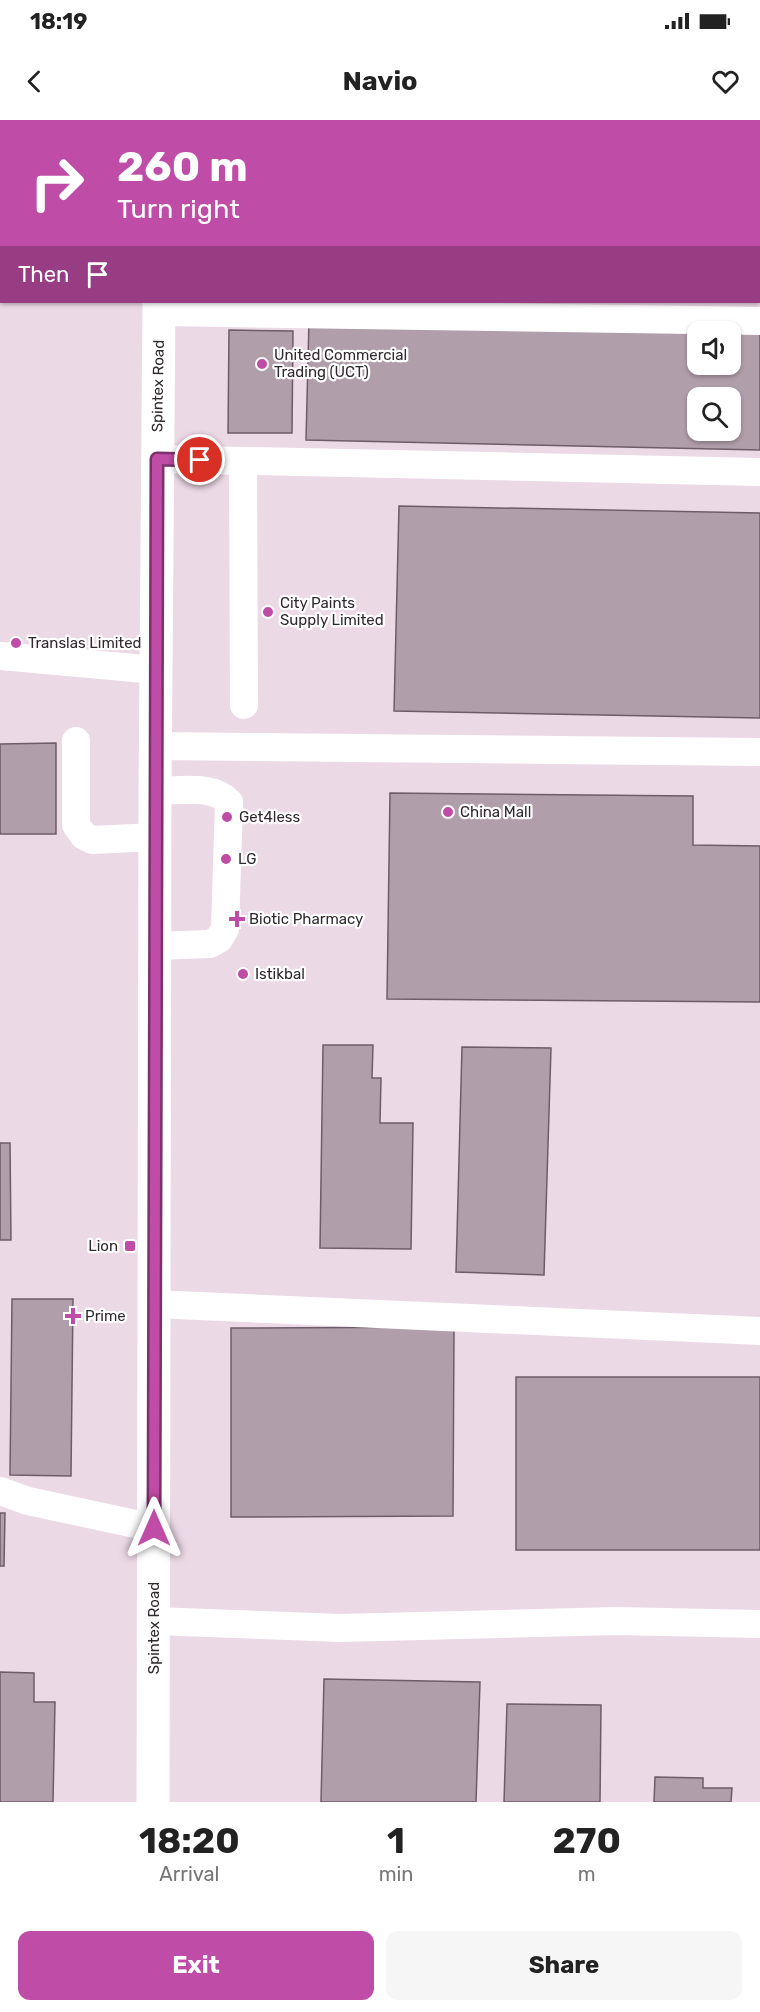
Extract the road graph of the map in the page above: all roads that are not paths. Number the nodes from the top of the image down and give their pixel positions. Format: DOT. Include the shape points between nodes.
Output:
graph roads {
  1 [pos="159,307"];
  2 [pos="760,321"];
  3 [pos="157,459"];
  4 [pos="243,462"];
  5 [pos="760,472"];
  6 [pos="0,656"];
  7 [pos="156,670"];
  8 [pos="244,705"];
  9 [pos="76,741"];
  10 [pos="155,746"];
  11 [pos="760,752"];
  12 [pos="155,790"];
  13 [pos="155,837"];
  14 [pos="155,946"];
  15 [pos="154,1304"];
  16 [pos="760,1331"];
  17 [pos="0,1491"];
  18 [pos="154,1528"];
  19 [pos="154,1621"];
  20 [pos="760,1624"];
  21 [pos="153,1802"];
  1 -- 2 [label="lane"];
  1 -- 3 [label="main road, Spintex Road"];
  3 -- 4 [label="lane"];
  3 -- 7 [label="main road, Spintex Road"];
  4 -- 5 [label="lane"];
  4 -- 8 [label="lane"];
  6 -- 7 [label="lane"];
  7 -- 10 [label="main road, Spintex Road"];
  9 -- 13 [label="lane" via="76,825 84,836 92,840"];
  10 -- 11 [label="lane"];
  10 -- 12 [label="main road, Spintex Road"];
  12 -- 13 [label="main road, Spintex Road"];
  12 -- 14 [label="lane" via="212,791 229,802 225,929 210,944"];
  13 -- 14 [label="main road, Spintex Road"];
  14 -- 15 [label="main road, Spintex Road"];
  15 -- 16 [label="lane"];
  15 -- 18 [label="main road, Spintex Road"];
  17 -- 18 [label="lane" via="28,1501"];
  18 -- 19 [label="main road, Spintex Road"];
  19 -- 20 [label="lane" via="341,1628 617,1621"];
  19 -- 21 [label="main road, Spintex Road"];
}
